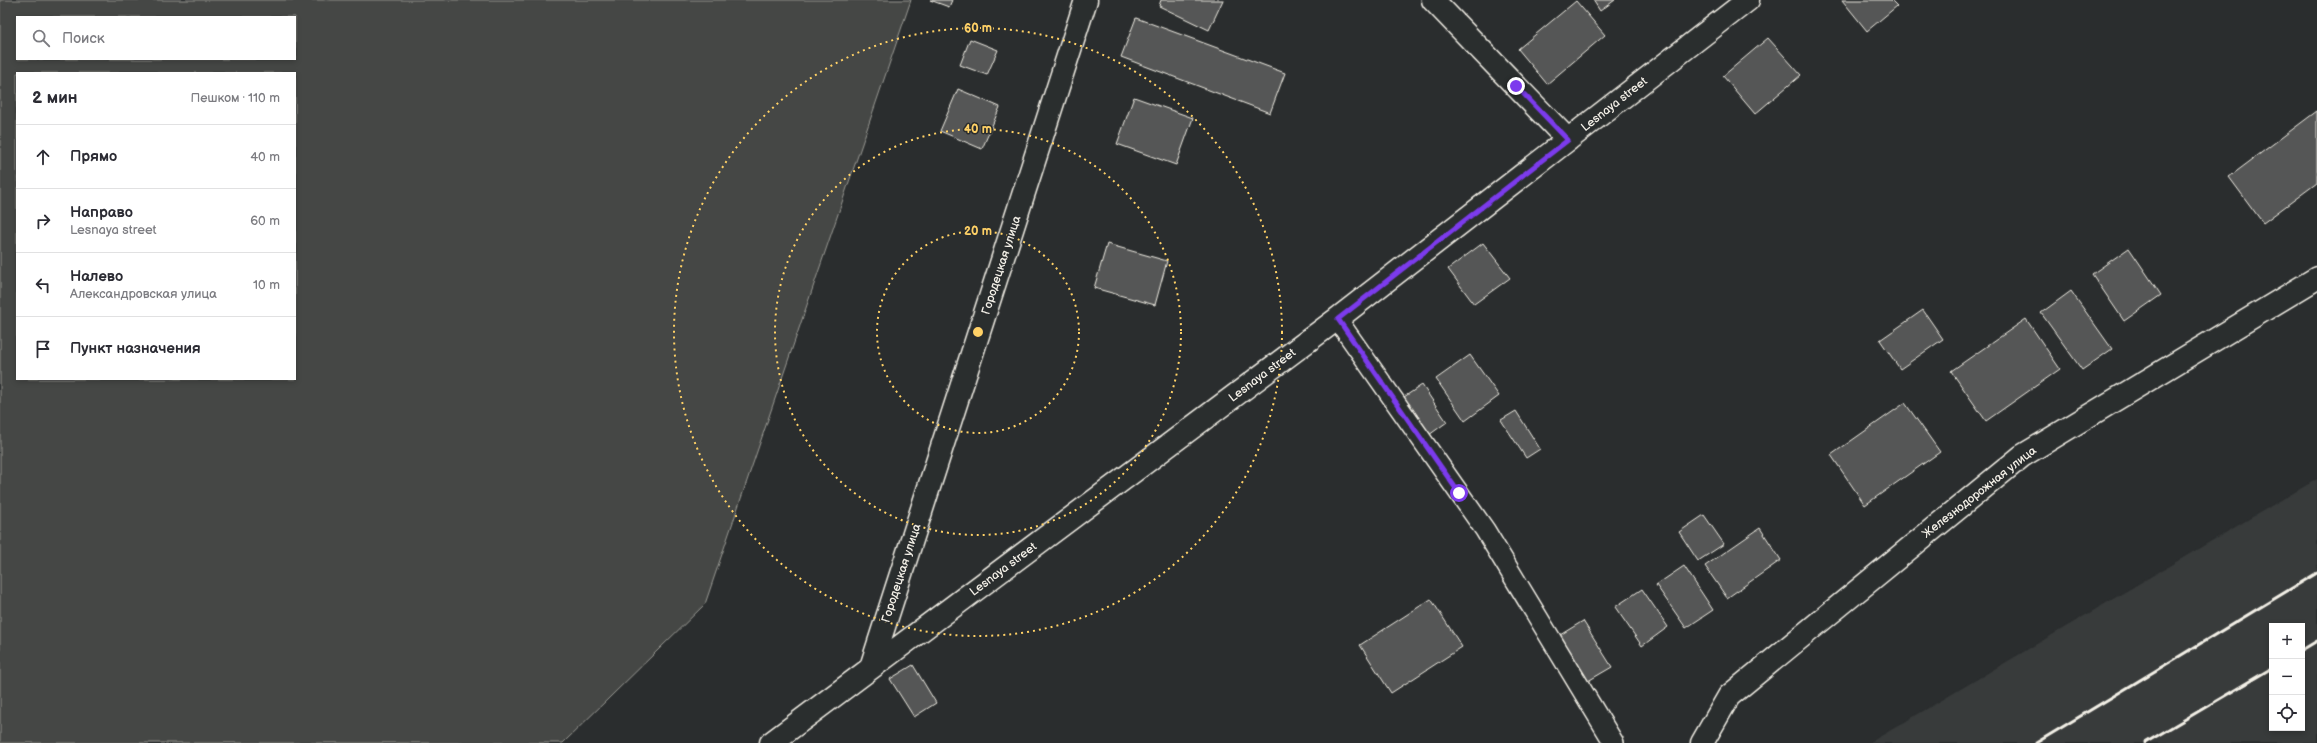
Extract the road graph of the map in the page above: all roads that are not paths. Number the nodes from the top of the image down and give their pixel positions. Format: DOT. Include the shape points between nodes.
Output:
graph roads {
  1 [pos="1086,0"];
  2 [pos="1433,0"];
  3 [pos="1748,0"];
  4 [pos="1568,140"];
  5 [pos="2317,278"];
  6 [pos="1338,319"];
  7 [pos="871,667"];
  8 [pos="771,743"];
  9 [pos="1614,743"];
  10 [pos="1702,743"];
  1 -- 7 [label="street, Городецкая улица"];
  2 -- 4 [label="street"];
  3 -- 4 [label="street, Lesnaya street"];
  4 -- 6 [label="street, Lesnaya street"];
  5 -- 10 [label="street, Железнодорожная улица" via="2022,456 1729,696"];
  6 -- 7 [label="street, Lesnaya street"];
  6 -- 9 [label="lane" via="1484,530"];
  7 -- 8 [label="street, Lesnaya street"];
}
